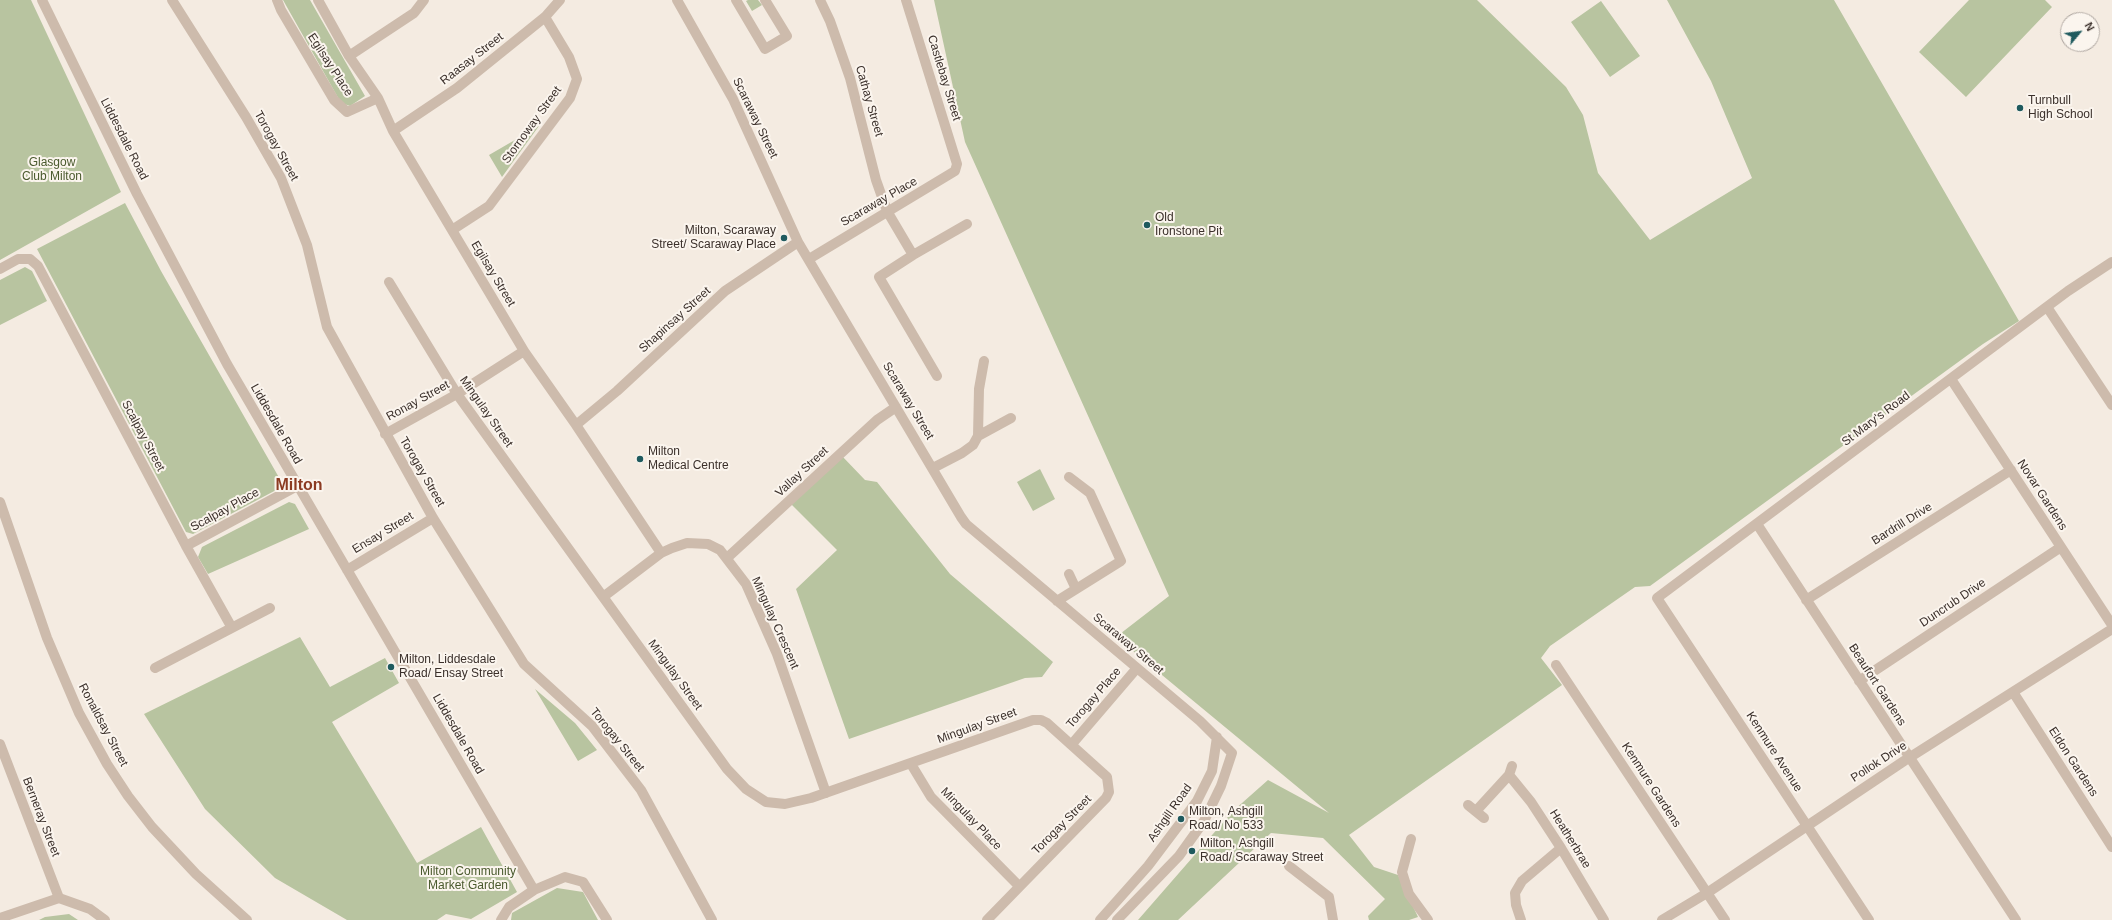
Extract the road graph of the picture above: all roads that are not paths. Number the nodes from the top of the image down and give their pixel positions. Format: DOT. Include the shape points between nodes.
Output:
graph roads {
  1 [pos="42,0"];
  2 [pos="172,0"];
  3 [pos="277,0"];
  4 [pos="318,0"];
  5 [pos="424,0"];
  6 [pos="560,0"];
  7 [pos="677,0"];
  8 [pos="736,0"];
  9 [pos="765,0"];
  10 [pos="820,0"];
  11 [pos="906,0"];
  12 [pos="545,17"];
  13 [pos="349,56"];
  14 [pos="378,98"];
  15 [pos="393,131"];
  16 [pos="957,164"];
  17 [pos="887,212"];
  18 [pos="967,224"];
  19 [pos="452,230"];
  20 [pos="798,242"];
  21 [pos="913,254"];
  22 [pos="809,259"];
  23 [pos="2112,262"];
  24 [pos="0,269"];
  25 [pos="389,282"];
  26 [pos="2047,307"];
  27 [pos="524,351"];
  28 [pos="984,361"];
  29 [pos="937,376"];
  30 [pos="1951,379"];
  31 [pos="457,394"];
  32 [pos="2112,405"];
  33 [pos="896,406"];
  34 [pos="1010,418"];
  35 [pos="576,425"];
  36 [pos="385,434"];
  37 [pos="978,436"];
  38 [pos="933,468"];
  39 [pos="2011,470"];
  40 [pos="1070,478"];
  41 [pos="297,486"];
  42 [pos="0,502"];
  43 [pos="433,518"];
  44 [pos="1757,524"];
  45 [pos="186,546"];
  46 [pos="2061,547"];
  47 [pos="661,553"];
  48 [pos="727,558"];
  49 [pos="347,570"];
  50 [pos="1069,574"];
  51 [pos="1076,589"];
  52 [pos="603,596"];
  53 [pos="1657,598"];
  54 [pos="1806,600"];
  55 [pos="1057,601"];
  56 [pos="270,608"];
  57 [pos="2112,625"];
  58 [pos="232,628"];
  59 [pos="2112,629"];
  60 [pos="1556,665"];
  61 [pos="155,668"];
  62 [pos="1137,668"];
  63 [pos="1859,681"];
  64 [pos="2013,692"];
  65 [pos="1217,737"];
  66 [pos="0,744"];
  67 [pos="1072,744"];
  68 [pos="1910,758"];
  69 [pos="910,764"];
  70 [pos="826,793"];
  71 [pos="1484,818"];
  72 [pos="1807,825"];
  73 [pos="1411,839"];
  74 [pos="2112,847"];
  75 [pos="1561,848"];
  76 [pos="1289,866"];
  77 [pos="1018,886"];
  78 [pos="534,890"];
  79 [pos="1707,893"];
  80 [pos="59,898"];
  81 [pos="0,918"];
  82 [pos="105,920"];
  83 [pos="247,920"];
  84 [pos="501,920"];
  85 [pos="607,920"];
  86 [pos="712,920"];
  87 [pos="987,920"];
  88 [pos="1100,920"];
  89 [pos="1117,920"];
  90 [pos="1333,920"];
  91 [pos="1428,920"];
  92 [pos="1521,920"];
  93 [pos="1604,920"];
  94 [pos="1662,920"];
  95 [pos="1725,920"];
  96 [pos="1869,920"];
  97 [pos="2016,920"];
  1 -- 41 [label="street, Liddesdale Road" via="137,194 227,364"];
  2 -- 36 [label="street, Torogay Street" via="246,117 281,178 307,245 326,327"];
  3 -- 14 [label="street, Egilsay Place" via="334,100 347,112"];
  4 -- 13 [label="street, Egilsay Street"];
  5 -- 13 [label="street" via="414,13"];
  6 -- 12 [label="street, Raasay Street"];
  7 -- 20 [label="street, Scaraway Street" via="733,99"];
  8 -- 9 [label="street" via="766,49 787,36"];
  10 -- 17 [label="street, Cathay Street" via="850,78 876,180"];
  11 -- 16 [label="street, Castlebay Street"];
  12 -- 15 [label="street, Raasay Street" via="457,88"];
  12 -- 19 [label="street, Stornoway Street" via="569,57 577,79 570,98 489,206"];
  13 -- 14 [label="street, Egilsay Street"];
  14 -- 15 [label="street, Egilsay Street"];
  15 -- 19 [label="street, Egilsay Street"];
  16 -- 17 [label="street, Scaraway Place" via="955,171"];
  17 -- 21 [label="street, Cathay Street"];
  17 -- 22 [label="street, Scaraway Place"];
  18 -- 21 [label="street"];
  19 -- 27 [label="street, Egilsay Street"];
  20 -- 22 [label="street, Scaraway Street"];
  20 -- 35 [label="street, Shapinsay Street" via="725,291 617,391"];
  21 -- 29 [label="street" via="879,277"];
  22 -- 33 [label="street, Scaraway Street"];
  23 -- 26 [label="street, St Mary's Road"];
  24 -- 45 [label="street, Scalpay Street" via="18,259 30,259 38,266"];
  25 -- 31 [label="street, Mingulay Street"];
  26 -- 30 [label="street, St Mary's Road"];
  26 -- 32 [label="street"];
  27 -- 31 [label="street, Ronay Street"];
  27 -- 35 [label="street, Egilsay Street"];
  28 -- 37 [label="street" via="979,390"];
  30 -- 39 [label="street, Novar Gardens"];
  30 -- 44 [label="street, St Mary's Road"];
  31 -- 36 [label="street, Ronay Street"];
  31 -- 52 [label="street, Mingulay Street"];
  33 -- 38 [label="street, Scaraway Street"];
  33 -- 48 [label="street, Vallay Street" via="877,420"];
  34 -- 37 [label="street"];
  35 -- 47 [label="street, Egilsay Street"];
  36 -- 43 [label="street, Torogay Street"];
  37 -- 38 [label="street" via="973,445 962,453"];
  38 -- 55 [label="street, Scaraway Street" via="966,524"];
  39 -- 46 [label="street, Novar Gardens"];
  39 -- 54 [label="street, Bardrill Drive"];
  40 -- 51 [label="street" via="1090,493 1121,561"];
  41 -- 45 [label="street, Scalpay Place"];
  41 -- 49 [label="street, Liddesdale Road"];
  42 -- 83 [label="street, Ronaldsay Street" via="47,638 79,713 107,764 152,827 196,874"];
  43 -- 49 [label="street, Ensay Street"];
  43 -- 86 [label="street, Torogay Street" via="524,664 592,726 641,790"];
  44 -- 53 [label="street, St Mary's Road"];
  44 -- 54 [label="street, Beaufort Gardens"];
  45 -- 58 [label="street, Scalpay Street"];
  46 -- 57 [label="street, Novar Gardens"];
  46 -- 63 [label="street, Duncrub Drive"];
  47 -- 48 [label="street, Mingulay Crescent" via="687,543 708,544 720,550"];
  47 -- 52 [label="street, Mingulay Crescent"];
  48 -- 70 [label="street, Mingulay Crescent" via="746,584 777,654"];
  49 -- 78 [label="street, Liddesdale Road"];
  50 -- 51 [label="street"];
  51 -- 55 [label="street"];
  52 -- 70 [label="street, Mingulay Street" via="727,769 746,789 766,802 785,804"];
  53 -- 72 [label="street, Kenmure Avenue"];
  54 -- 63 [label="street, Beaufort Gardens"];
  55 -- 62 [label="street, Scaraway Street"];
  56 -- 58 [label="street"];
  58 -- 61 [label="street"];
  59 -- 64 [label="street, Pollok Drive"];
  60 -- 79 [label="street, Kenmure Gardens"];
  62 -- 65 [label="street, Scaraway Street"];
  62 -- 67 [label="street, Torogay Place"];
  63 -- 68 [label="street, Beaufort Gardens"];
  64 -- 68 [label="street, Pollok Drive"];
  64 -- 74 [label="street, Eldon Gardens"];
  65 -- 88 [label="street, Ashgill Road" via="1212,771 1197,801 1148,866"];
  65 -- 89 [label="street" via="1232,753 1221,786 1204,821 1179,856"];
  66 -- 80 [label="street, Berneray Street"];
  67 -- 69 [label="street, Mingulay Street" via="1047,723 1033,720"];
  67 -- 77 [label="street, Torogay Street" via="1107,776 1110,792 1103,803"];
  68 -- 72 [label="street, Pollok Drive"];
  68 -- 97 [label="street, Beaufort Gardens"];
  69 -- 70 [label="street, Mingulay Street"];
  69 -- 77 [label="street, Mingulay Place" via="931,797"];
  71 -- 75 [label="street, Heatherbrae" via="1472,808 1511,770"];
  72 -- 79 [label="street, Pollok Drive"];
  72 -- 96 [label="street, Kenmure Avenue"];
  73 -- 91 [label="street" via="1402,872 1409,894"];
  75 -- 92 [label="street" via="1522,881 1515,893"];
  75 -- 93 [label="street, Heatherbrae"];
  76 -- 90 [label="street" via="1329,897"];
  77 -- 87 [label="street, Torogay Street"];
  78 -- 84 [label="street" via="509,907"];
  78 -- 85 [label="street" via="565,877 576,879 589,889"];
  79 -- 94 [label="street, Pollok Drive"];
  79 -- 95 [label="street, Kenmure Gardens"];
  80 -- 81 [label="street"];
  80 -- 82 [label="street" via="90,909"];
}
